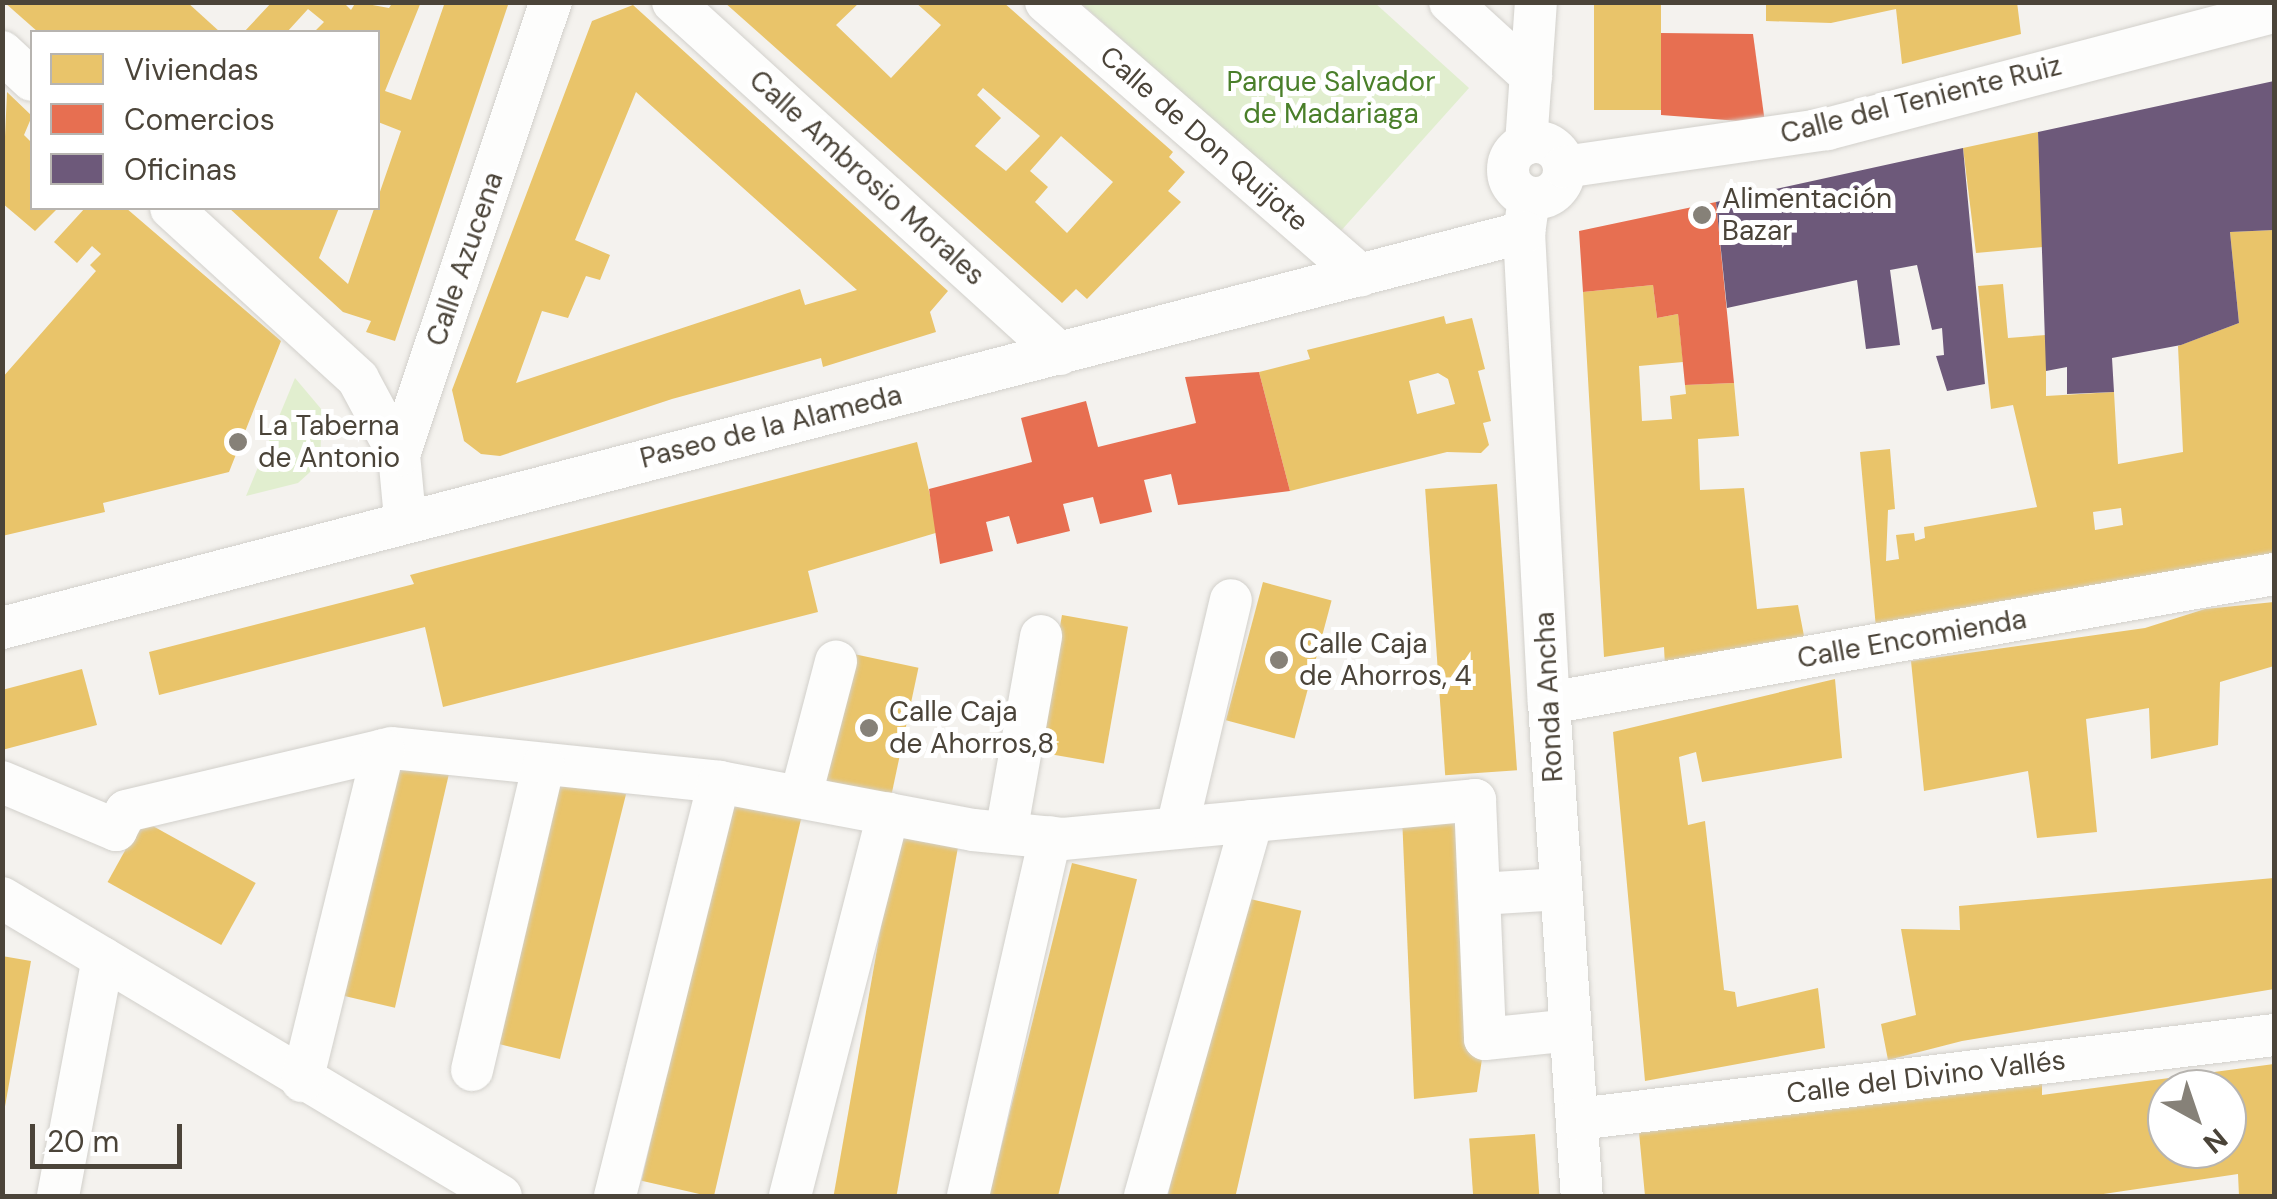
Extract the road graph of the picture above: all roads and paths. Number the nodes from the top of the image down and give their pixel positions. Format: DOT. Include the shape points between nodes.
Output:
graph roads {
  1 [pos="552,2"];
  2 [pos="674,2"];
  3 [pos="1046,2"];
  4 [pos="1450,2"];
  5 [pos="1536,2"];
  6 [pos="2274,12"];
  7 [pos="2,52"];
  8 [pos="1531,76"];
  9 [pos="30,78"];
  10 [pos="1526,144"];
  11 [pos="1564,167"];
  12 [pos="173,210"];
  13 [pos="1526,215"];
  14 [pos="1361,276"];
  15 [pos="1060,354"];
  16 [pos="399,456"];
  17 [pos="405,518"];
  18 [pos="2274,574"];
  19 [pos="1231,600"];
  20 [pos="7,622"];
  21 [pos="1041,636"];
  22 [pos="836,662"];
  23 [pos="1549,703"];
  24 [pos="383,750"];
  25 [pos="544,764"];
  26 [pos="2,782"];
  27 [pos="719,782"];
  28 [pos="801,795"];
  29 [pos="888,813"];
  30 [pos="1252,821"];
  31 [pos="1177,828"];
  32 [pos="1006,833"];
  33 [pos="1050,838"];
  34 [pos="1562,890"];
  35 [pos="1479,894"];
  36 [pos="2,898"];
  37 [pos="103,958"];
  38 [pos="1572,1030"];
  39 [pos="2274,1035"];
  40 [pos="472,1070"];
  41 [pos="302,1080"];
  42 [pos="1578,1118"];
  43 [pos="58,1196"];
  44 [pos="501,1196"];
  45 [pos="614,1196"];
  46 [pos="790,1196"];
  47 [pos="968,1196"];
  48 [pos="1145,1196"];
  49 [pos="1582,1196"];
  1 -- 16 [label="street, Calle Azucena"];
  2 -- 15 [label="street, Calle Ambrosio Morales"];
  3 -- 14 [label="street, Calle de Don Quijote"];
  4 -- 8 [label="street"];
  5 -- 8 [label="street"];
  6 -- 11 [label="street, Calle del Teniente Ruiz" via="1827,129"];
  7 -- 9 [label="street"];
  8 -- 10 [label="street"];
  10 -- 11 [label="street" via="1550,146"];
  10 -- 13 [label="street" via="1512,155 1508,172"];
  11 -- 13 [label="street" via="1555,192"];
  12 -- 16 [label="street" via="358,379"];
  13 -- 14 [label="street, Paseo de la Alameda"];
  13 -- 23 [label="street, Ronda Ancha"];
  14 -- 15 [label="street, Paseo de la Alameda"];
  15 -- 17 [label="street, Paseo de la Alameda"];
  16 -- 17 [label="street, Calle Azucena"];
  17 -- 20 [label="street, Paseo de la Alameda"];
  18 -- 23 [label="street, Calle Encomienda"];
  19 -- 31 [label="street"];
  21 -- 32 [label="street"];
  22 -- 28 [label="street"];
  23 -- 34 [label="street, Ronda Ancha"];
  24 -- 25 [label="street"];
  24 -- 26 [label="street" via="126,811 116,830"];
  24 -- 41 [label="street"];
  25 -- 27 [label="street"];
  25 -- 40 [label="street"];
  27 -- 28 [label="street"];
  27 -- 45 [label="street"];
  28 -- 29 [label="street"];
  29 -- 32 [label="street"];
  29 -- 46 [label="street"];
  30 -- 31 [label="street"];
  30 -- 35 [label="street" via="1475,800"];
  30 -- 48 [label="street"];
  31 -- 33 [label="street"];
  32 -- 33 [label="street"];
  33 -- 47 [label="street"];
  34 -- 35 [label="street"];
  34 -- 38 [label="street, Ronda Ancha"];
  35 -- 38 [label="street" via="1485,1039"];
  36 -- 37 [label="street"];
  37 -- 41 [label="street"];
  37 -- 43 [label="street"];
  38 -- 42 [label="street, Ronda Ancha"];
  39 -- 42 [label="street, Calle del Divino Vallés"];
  41 -- 44 [label="street"];
  42 -- 49 [label="street, Ronda Ancha"];
}
